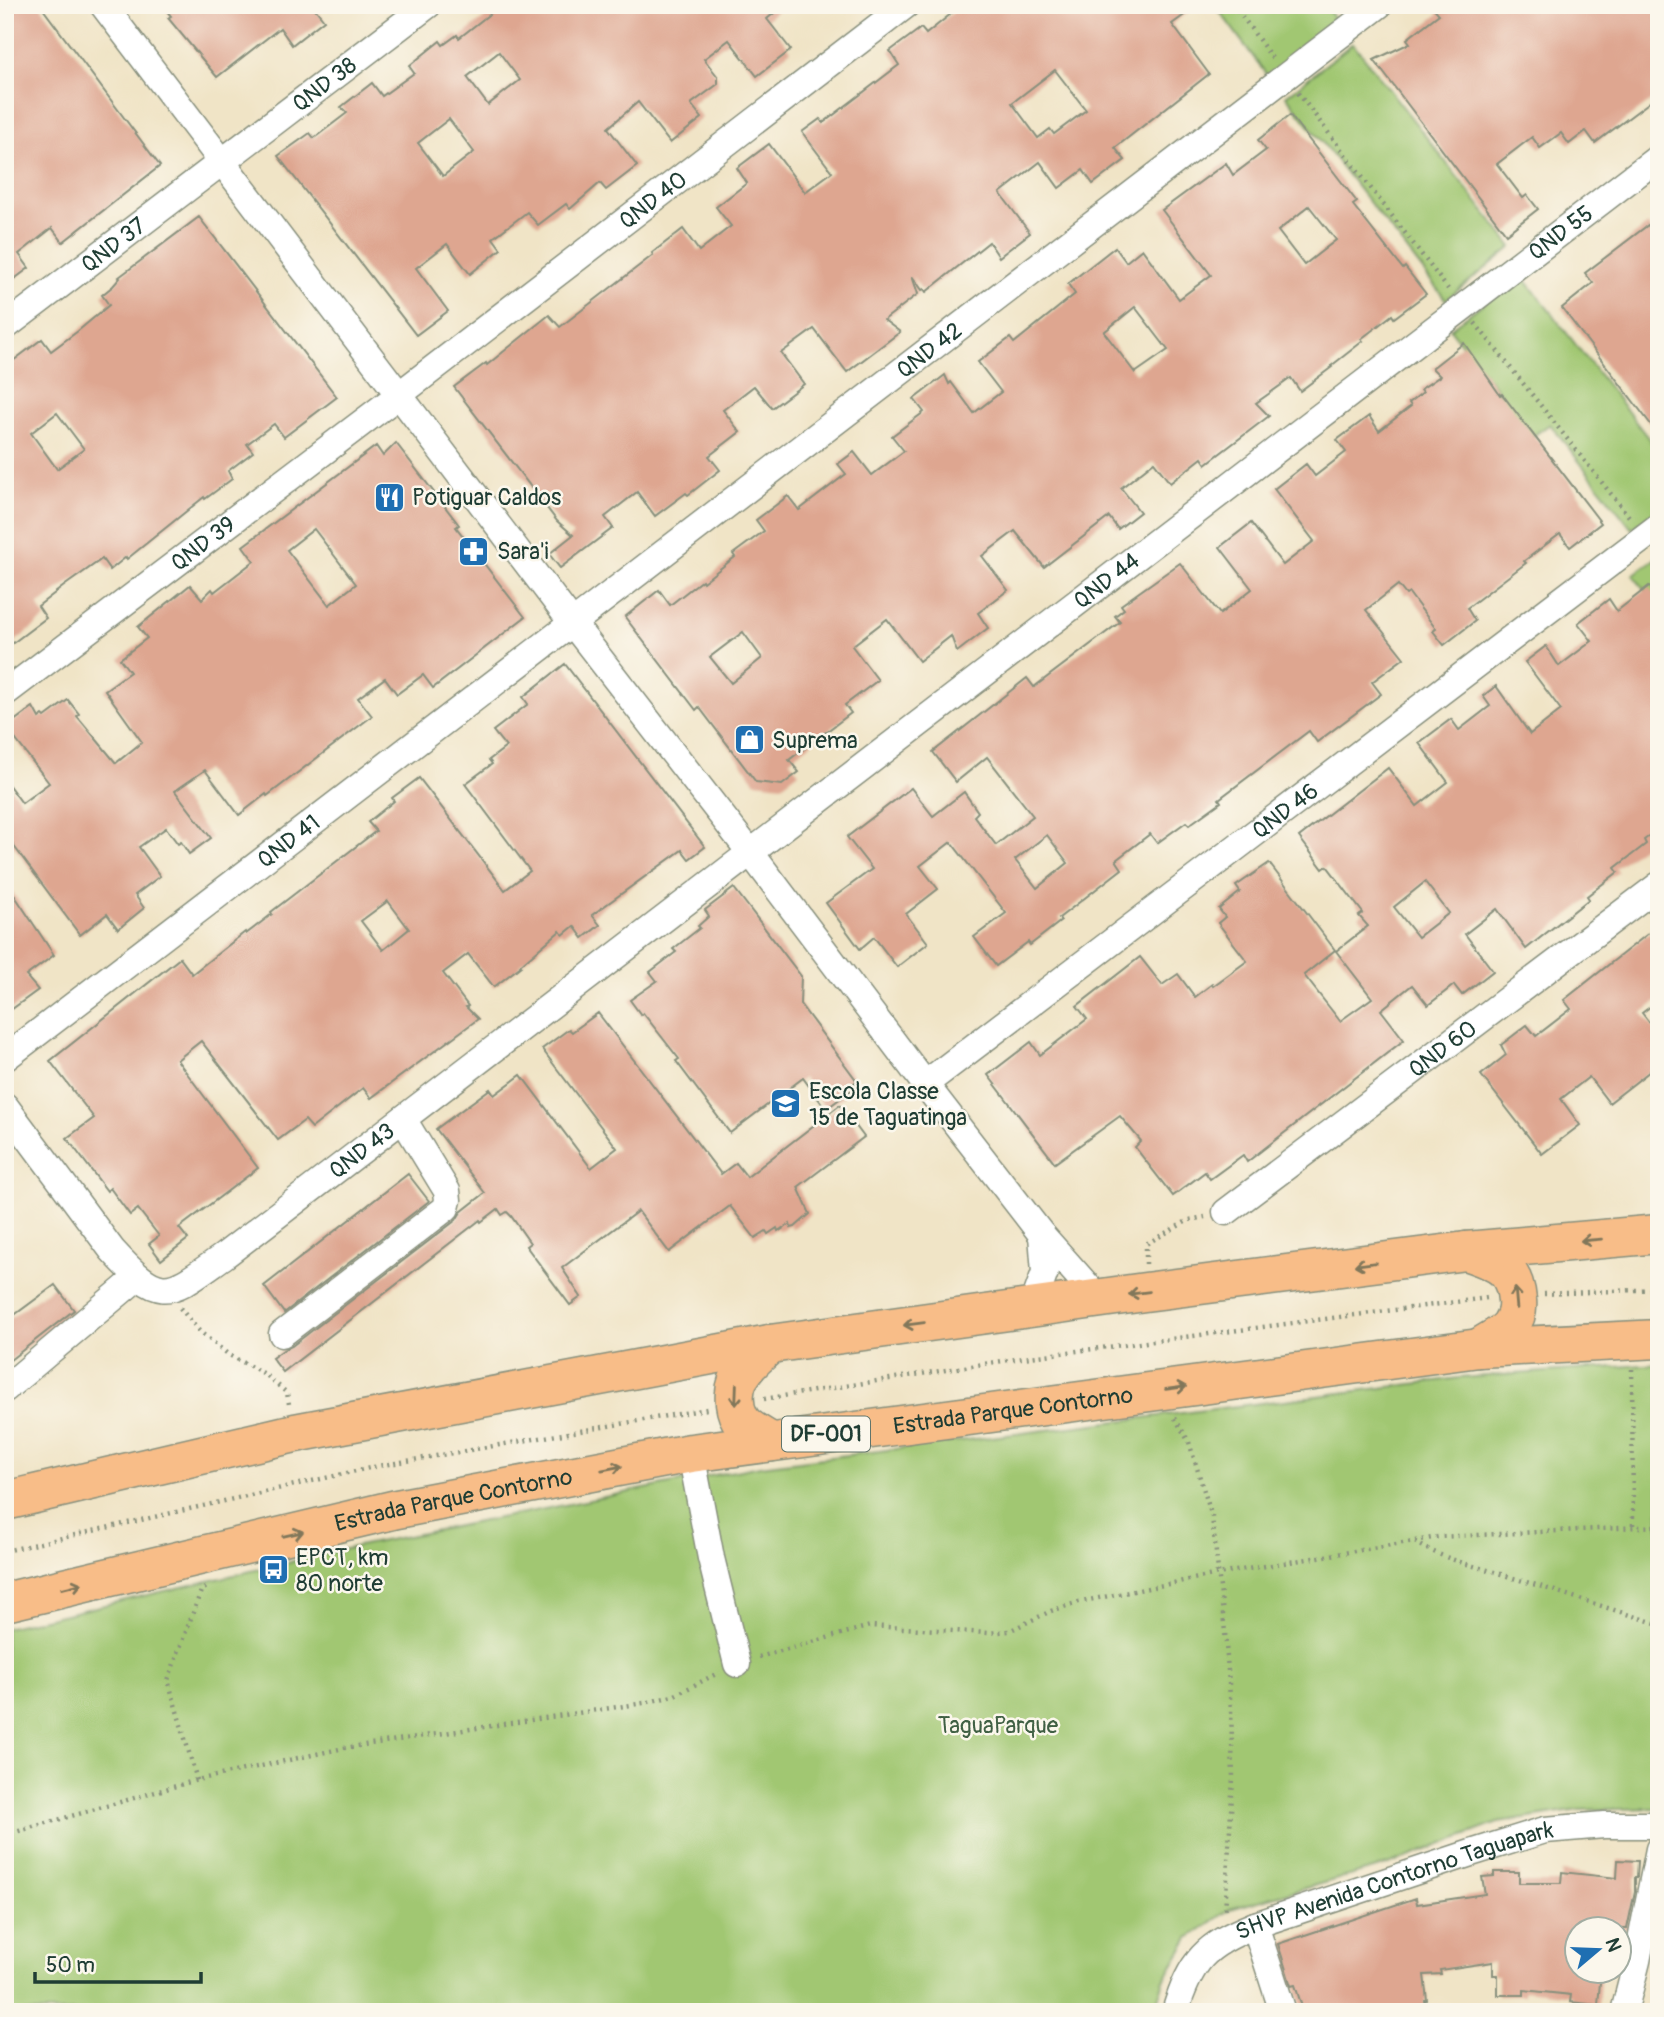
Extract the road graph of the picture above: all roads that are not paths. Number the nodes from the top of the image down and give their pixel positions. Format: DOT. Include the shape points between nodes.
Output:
graph roads {
  1 [pos="103,5"];
  2 [pos="428,5"];
  3 [pos="906,5"];
  4 [pos="1379,5"];
  5 [pos="1659,158"];
  6 [pos="221,161"];
  7 [pos="1462,307"];
  8 [pos="5,327"];
  9 [pos="400,394"];
  10 [pos="1652,531"];
  11 [pos="573,624"];
  12 [pos="5,693"];
  13 [pos="750,852"];
  14 [pos="1659,885"];
  15 [pos="5,1058"];
  16 [pos="925,1084"];
  17 [pos="5,1106"];
  18 [pos="403,1119"];
  19 [pos="1226,1213"];
  20 [pos="1659,1234"];
  21 [pos="1042,1235"];
  22 [pos="1466,1251"];
  23 [pos="138,1278"];
  24 [pos="1099,1299"];
  25 [pos="1032,1308"];
  26 [pos="282,1334"];
  27 [pos="1645,1339"];
  28 [pos="770,1344"];
  29 [pos="1479,1348"];
  30 [pos="5,1389"];
  31 [pos="771,1442"];
  32 [pos="691,1453"];
  33 [pos="5,1501"];
  34 [pos="5,1602"];
  35 [pos="737,1664"];
  36 [pos="1659,1825"];
  37 [pos="1659,1849"];
  38 [pos="1255,1925"];
  39 [pos="1175,2012"];
  40 [pos="1283,2012"];
  41 [pos="1624,2012"];
  1 -- 6 [label="street"];
  2 -- 6 [label="street, QND 38"];
  3 -- 9 [label="street, QND 40"];
  4 -- 11 [label="street, QND 42"];
  5 -- 7 [label="street, QND 55"];
  6 -- 8 [label="street, QND 37"];
  6 -- 9 [label="street"];
  7 -- 13 [label="street, QND 44"];
  9 -- 11 [label="street"];
  9 -- 12 [label="street, QND 39"];
  10 -- 16 [label="street, QND 46"];
  11 -- 13 [label="street"];
  11 -- 15 [label="street, QND 41"];
  13 -- 16 [label="street"];
  13 -- 18 [label="street, QND 43"];
  14 -- 19 [label="street, QND 60"];
  16 -- 21 [label="street"];
  17 -- 23 [label="street"];
  18 -- 23 [label="street, QND 43" via="182,1284 163,1289"];
  18 -- 26 [label="street" via="445,1185 449,1196 446,1208"];
  20 -- 22 [label="highway, one-way"];
  21 -- 24 [label="street"];
  21 -- 25 [label="street" via="1045,1272"];
  22 -- 24 [label="highway, one-way"];
  29 -- 22 [label="highway, one-way" via="1512,1324 1517,1295 1506,1269"];
  23 -- 30 [label="street"];
  24 -- 25 [label="highway"];
  25 -- 28 [label="highway, one-way"];
  27 -- 29 [label="highway, Estrada Parque Contorno / DF-001"];
  28 -- 31 [label="highway, one-way" via="740,1375 735,1388 740,1420"];
  28 -- 33 [label="highway" via="295,1433"];
  31 -- 29 [label="highway, Estrada Parque Contorno / DF-001, one-way"];
  31 -- 32 [label="highway, Estrada Parque Contorno / DF-001"];
  34 -- 32 [label="highway, Estrada Parque Contorno / DF-001, one-way" via="397,1509"];
  32 -- 35 [label="street"];
  36 -- 38 [label="street, SHVP Avenida Contorno Taguapark" via="1545,1830"];
  37 -- 41 [label="street"];
  38 -- 39 [label="street, SHVP Avenida Contorno Taguapark" via="1210,1948 1182,1988"];
  38 -- 40 [label="street"];
}
